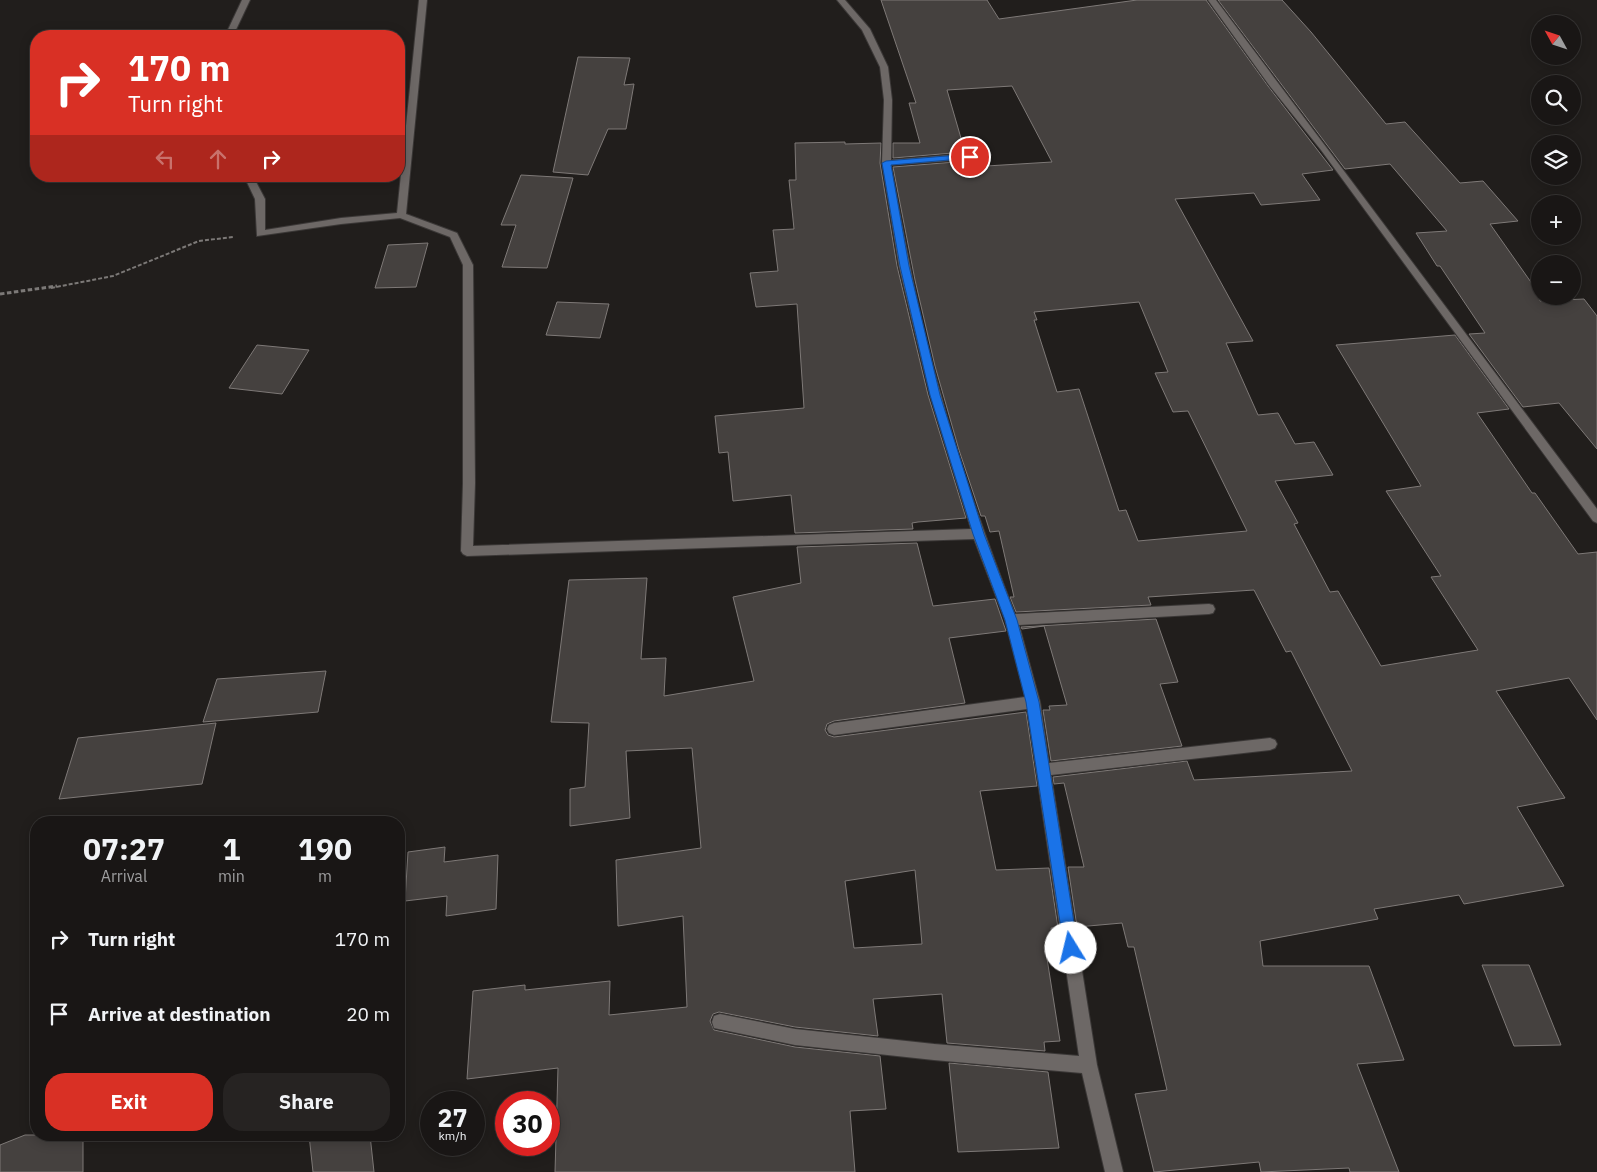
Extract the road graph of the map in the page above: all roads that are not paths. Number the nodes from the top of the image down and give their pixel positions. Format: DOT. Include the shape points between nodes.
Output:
graph roads {
  1 [pos="246,0"];
  2 [pos="423,0"];
  3 [pos="841,0"];
  4 [pos="1212,0"];
  5 [pos="232,30"];
  6 [pos="987,155"];
  7 [pos="886,163"];
  8 [pos="405,176"];
  9 [pos="251,182"];
  10 [pos="404,182"];
  11 [pos="401,215"];
  12 [pos="1597,518"];
  13 [pos="978,534"];
  14 [pos="1209,609"];
  15 [pos="1011,620"];
  16 [pos="1032,702"];
  17 [pos="834,729"];
  18 [pos="1270,744"];
  19 [pos="1042,770"];
  20 [pos="720,1022"];
  21 [pos="1089,1065"];
  22 [pos="1114,1172"];
  1 -- 5 [label="street"];
  2 -- 8 [label="street"];
  3 -- 7 [label="street" via="866,29 884,67 888,100"];
  4 -- 12 [label="street"];
  6 -- 7 [label="street"];
  7 -- 13 [label="street" via="904,266 935,395"];
  9 -- 11 [label="street" via="260,199 260,234"];
  10 -- 11 [label="street"];
  11 -- 13 [label="street" via="454,235 468,265 467,551"];
  13 -- 15 [label="street"];
  14 -- 15 [label="street"];
  15 -- 16 [label="street"];
  16 -- 17 [label="street"];
  16 -- 19 [label="street"];
  18 -- 19 [label="street"];
  19 -- 21 [label="street"];
  20 -- 21 [label="street" via="796,1037"];
  21 -- 22 [label="street"];
}
